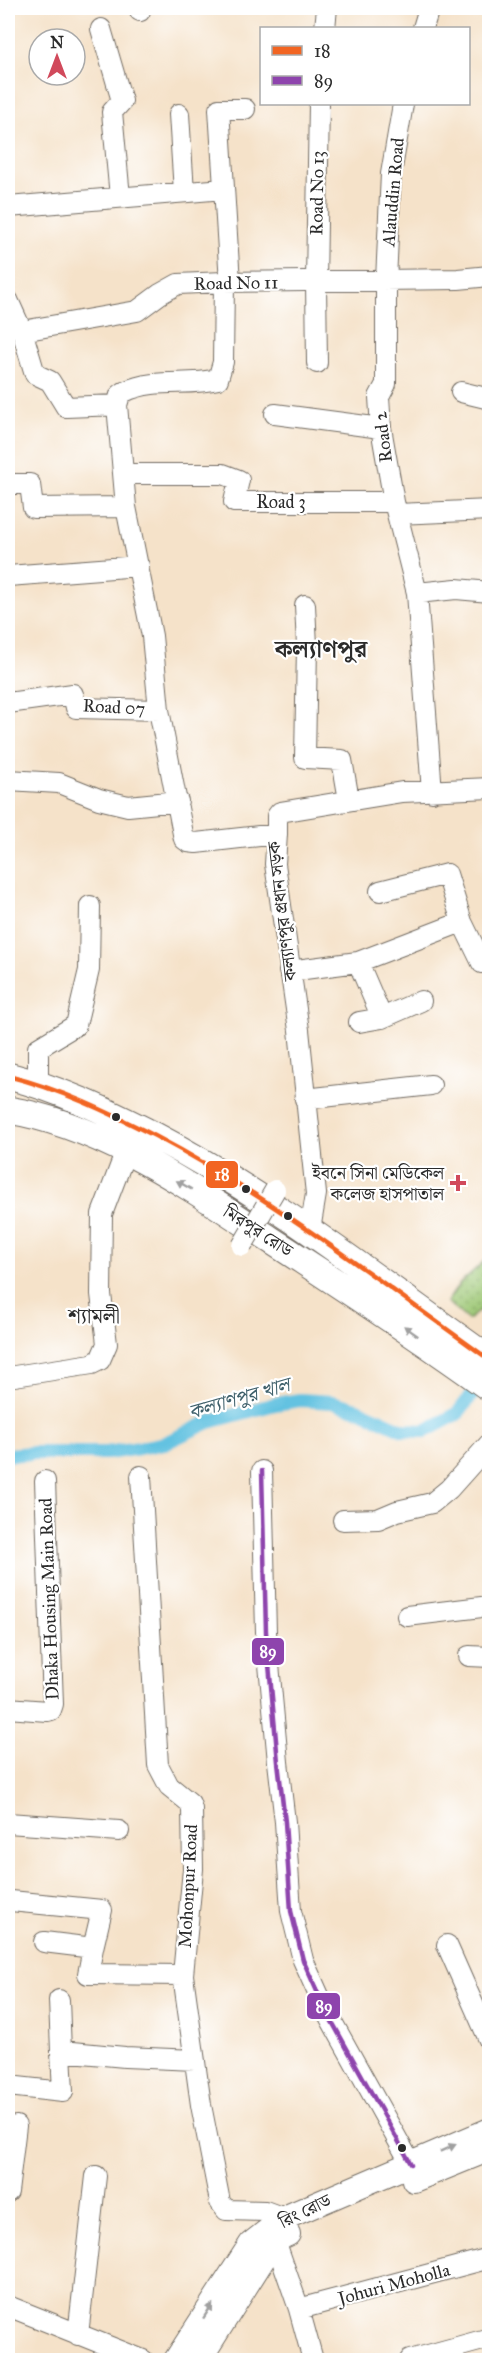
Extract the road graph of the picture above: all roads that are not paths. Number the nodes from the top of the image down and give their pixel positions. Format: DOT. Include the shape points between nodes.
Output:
graph roads {
  1 [pos="327,8"];
  2 [pos="429,8"];
  3 [pos="325,27"];
  4 [pos="423,27"];
  5 [pos="101,29"];
  6 [pos="319,105"];
  7 [pos="403,105"];
  8 [pos="245,109"];
  9 [pos="179,114"];
  10 [pos="224,189"];
  11 [pos="184,192"];
  12 [pos="120,197"];
  13 [pos="8,207"];
  14 [pos="489,276"];
  15 [pos="386,280"];
  16 [pos="227,282"];
  17 [pos="316,282"];
  18 [pos="8,300"];
  19 [pos="22,331"];
  20 [pos="317,363"];
  21 [pos="462,392"];
  22 [pos="489,399"];
  23 [pos="117,405"];
  24 [pos="275,414"];
  25 [pos="381,428"];
  26 [pos="124,474"];
  27 [pos="8,484"];
  28 [pos="126,507"];
  29 [pos="395,508"];
  30 [pos="489,510"];
  31 [pos="139,566"];
  32 [pos="8,576"];
  33 [pos="489,592"];
  34 [pos="417,593"];
  35 [pos="305,605"];
  36 [pos="8,703"];
  37 [pos="159,710"];
  38 [pos="8,780"];
  39 [pos="489,788"];
  40 [pos="432,792"];
  41 [pos="349,800"];
  42 [pos="178,801"];
  43 [pos="277,834"];
  44 [pos="380,891"];
  45 [pos="90,906"];
  46 [pos="462,922"];
  47 [pos="489,955"];
  48 [pos="358,962"];
  49 [pos="289,971"];
  50 [pos="421,1001"];
  51 [pos="382,1018"];
  52 [pos="359,1022"];
  53 [pos="8,1076"];
  54 [pos="38,1085"];
  55 [pos="431,1085"];
  56 [pos="305,1099"];
  57 [pos="8,1110"];
  58 [pos="126,1150"];
  59 [pos="274,1190"];
  60 [pos="310,1230"];
  61 [pos="242,1246"];
  62 [pos="473,1357"];
  63 [pos="8,1377"];
  64 [pos="489,1388"];
  65 [pos="489,1443"];
  66 [pos="262,1471"];
  67 [pos="141,1476"];
  68 [pos="45,1481"];
  69 [pos="343,1520"];
  70 [pos="489,1606"];
  71 [pos="407,1616"];
  72 [pos="469,1656"];
  73 [pos="489,1657"];
  74 [pos="8,1708"];
  75 [pos="8,1823"];
  76 [pos="119,1831"];
  77 [pos="11,1901"];
  78 [pos="44,1942"];
  79 [pos="447,1945"];
  80 [pos="93,1948"];
  81 [pos="183,1975"];
  82 [pos="59,2000"];
  83 [pos="489,2042"];
  84 [pos="61,2051"];
  85 [pos="195,2060"];
  86 [pos="8,2086"];
  87 [pos="16,2127"];
  88 [pos="489,2130"];
  89 [pos="489,2149"];
  90 [pos="411,2164"];
  91 [pos="96,2176"];
  92 [pos="8,2192"];
  93 [pos="279,2229"];
  94 [pos="489,2258"];
  95 [pos="8,2306"];
  96 [pos="299,2309"];
  97 [pos="78,2335"];
  98 [pos="489,2338"];
  99 [pos="143,2361"];
  100 [pos="176,2361"];
  101 [pos="199,2361"];
  102 [pos="313,2361"];
  103 [pos="410,2361"];
  1 -- 3 [label="street"];
  2 -- 4 [label="street"];
  5 -- 12 [label="street" via="122,101 112,112"];
  6 -- 17 [label="street, Road No 13"];
  7 -- 15 [label="street, Alauddin Road" via="391,174"];
  8 -- 10 [label="street" via="219,109"];
  9 -- 11 [label="street"];
  10 -- 11 [label="street"];
  10 -- 16 [label="street"];
  11 -- 12 [label="street"];
  12 -- 13 [label="street"];
  14 -- 15 [label="street, Road No 11"];
  15 -- 17 [label="street, Road No 11"];
  15 -- 25 [label="street, Road 2" via="386,384 379,397"];
  16 -- 17 [label="street, Road No 11"];
  16 -- 19 [label="street, Road No 11" via="178,284 137,311"];
  16 -- 23 [label="street" via="223,362 218,379 200,383 158,382 124,392"];
  17 -- 20 [label="street"];
  18 -- 19 [label="street"];
  19 -- 23 [label="street" via="34,374 50,381 66,407"];
  21 -- 22 [label="street"];
  23 -- 26 [label="street, কল্যাণপুর প্রধান সড়ক"];
  24 -- 25 [label="street"];
  25 -- 29 [label="street, Road 2"];
  26 -- 28 [label="street, কল্যাণপুর প্রধান সড়ক"];
  26 -- 29 [label="street, Road 3" via="223,474 239,480 234,502"];
  27 -- 28 [label="street" via="30,484 33,508"];
  28 -- 31 [label="street, কল্যাণপুর প্রধান সড়ক"];
  29 -- 30 [label="street, Road 3"];
  29 -- 34 [label="street, Road 2"];
  31 -- 32 [label="street"];
  31 -- 37 [label="street, কল্যাণপুর প্রধান সড়ক" via="152,636"];
  33 -- 34 [label="street" via="456,589"];
  34 -- 40 [label="street"];
  35 -- 41 [label="street" via="305,758 342,760"];
  36 -- 37 [label="street, Road 07" via="73,694 76,708"];
  37 -- 42 [label="street, কল্যাণপুর প্রধান সড়ক"];
  38 -- 42 [label="street" via="59,783 128,806"];
  39 -- 40 [label="street"];
  40 -- 41 [label="street"];
  41 -- 43 [label="street" via="280,812"];
  42 -- 43 [label="street, কল্যাণপুর প্রধান সড়ক" via="184,839 188,842"];
  43 -- 49 [label="street, কল্যাণপুর প্রধান সড়ক" via="275,864"];
  44 -- 46 [label="street" via="447,874"];
  45 -- 54 [label="street" via="89,970 76,1025 38,1048"];
  46 -- 47 [label="street" via="482,963"];
  46 -- 48 [label="street"];
  48 -- 49 [label="street"];
  48 -- 51 [label="street"];
  49 -- 56 [label="street, কল্যাণপুর প্রধান সড়ক"];
  50 -- 51 [label="street"];
  51 -- 52 [label="street"];
  53 -- 54 [label="highway, মিরপুর রোড"];
  54 -- 60 [label="highway, মিরপুর রোড" via="79,1099 177,1148"];
  55 -- 56 [label="street"];
  56 -- 60 [label="street, কল্যাণপুর প্রধান সড়ক" via="316,1194"];
  57 -- 58 [label="highway, মিরপুর রোড" via="59,1124"];
  62 -- 58 [label="highway, মিরপুর রোড, one-way" via="390,1316"];
  58 -- 63 [label="street" via="102,1214 105,1353 92,1364"];
  59 -- 61 [label="street, bridge"];
  60 -- 62 [label="highway, মিরপুর রোড"];
  62 -- 64 [label="highway, মিরপুর রোড"];
  65 -- 69 [label="street" via="432,1503 378,1519"];
  66 -- 90 [label="street" via="266,1632 291,1911 303,1960 325,2009"];
  67 -- 81 [label="street, Mohonpur Road" via="158,1765 169,1786 192,1809 193,1869"];
  68 -- 74 [label="street, Dhaka Housing Main Road" via="53,1704 47,1711"];
  70 -- 71 [label="street"];
  72 -- 73 [label="street"];
  75 -- 76 [label="street"];
  77 -- 80 [label="street" via="102,1910"];
  78 -- 80 [label="street"];
  79 -- 83 [label="street"];
  80 -- 81 [label="street" via="88,1974"];
  81 -- 85 [label="street, Mohonpur Road"];
  82 -- 84 [label="street"];
  84 -- 85 [label="street"];
  84 -- 86 [label="street" via="63,2092"];
  85 -- 93 [label="street, Mohonpur Road" via="220,2202 226,2210 265,2211"];
  87 -- 92 [label="street"];
  90 -- 88 [label="main road, রিং রোড, one-way"];
  89 -- 93 [label="main road, রিং রোড"];
  90 -- 93 [label="main road, রিং রোড"];
  91 -- 97 [label="street"];
  93 -- 96 [label="street"];
  100 -- 93 [label="main road, রিং রোড, one-way" via="252,2244"];
  93 -- 101 [label="main road, রিং রোড"];
  94 -- 96 [label="street, Johuri Moholla"];
  95 -- 97 [label="street"];
  96 -- 102 [label="street"];
  97 -- 99 [label="street"];
  98 -- 103 [label="street"];
}
